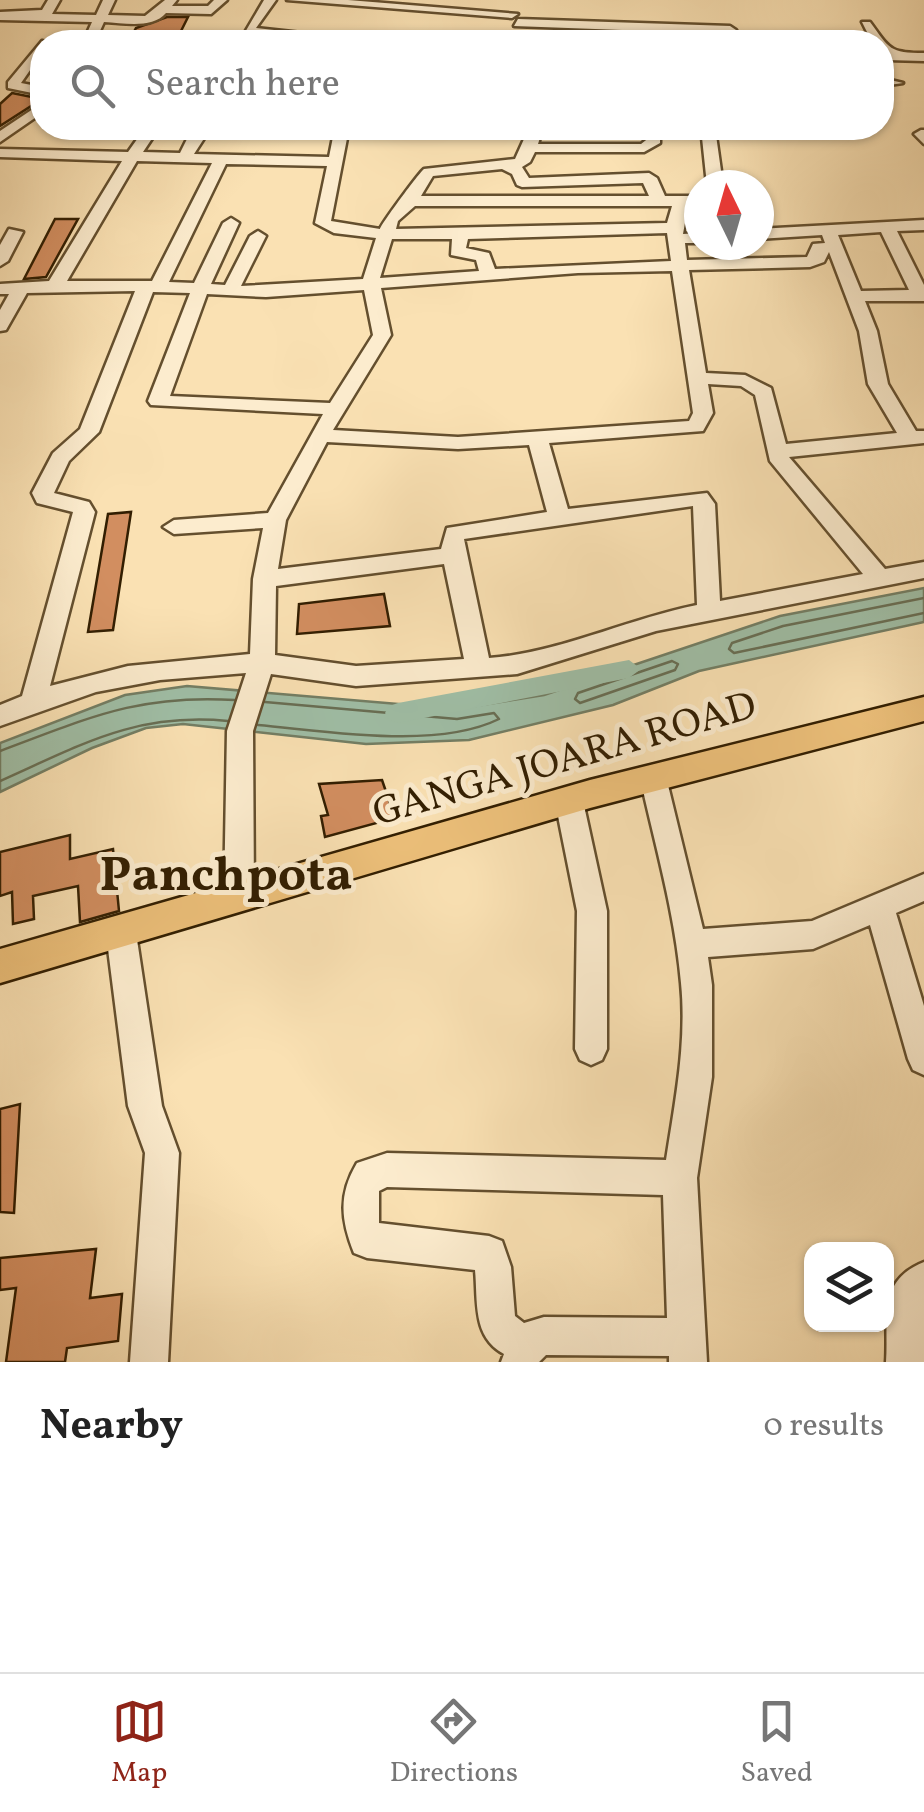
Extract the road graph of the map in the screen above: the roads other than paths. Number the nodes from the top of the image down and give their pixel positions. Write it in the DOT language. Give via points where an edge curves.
graph roads {
  1 [pos="54,0"];
  2 [pos="109,0"];
  3 [pos="222,0"];
  4 [pos="270,0"];
  5 [pos="293,0"];
  6 [pos="519,0"];
  7 [pos="399,4"];
  8 [pos="168,5"];
  9 [pos="439,5"];
  10 [pos="43,14"];
  11 [pos="0,16"];
  12 [pos="515,18"];
  13 [pos="63,19"];
  14 [pos="100,20"];
  15 [pos="361,22"];
  16 [pos="866,26"];
  17 [pos="55,30"];
  18 [pos="95,30"];
  19 [pos="249,30"];
  20 [pos="328,30"];
  21 [pos="368,30"];
  22 [pos="525,30"];
  23 [pos="730,30"];
  24 [pos="869,30"];
  25 [pos="894,58"];
  26 [pos="924,58"];
  27 [pos="30,63"];
  28 [pos="30,89"];
  29 [pos="30,117"];
  30 [pos="0,138"];
  31 [pos="144,140"];
  32 [pos="193,140"];
  33 [pos="277,140"];
  34 [pos="339,140"];
  35 [pos="531,140"];
  36 [pos="554,140"];
  37 [pos="655,140"];
  38 [pos="709,140"];
  39 [pos="0,153"];
  40 [pos="132,159"];
  41 [pos="184,160"];
  42 [pos="220,161"];
  43 [pos="273,161"];
  44 [pos="336,162"];
  45 [pos="508,167"];
  46 [pos="713,170"];
  47 [pos="411,200"];
  48 [pos="659,201"];
  49 [pos="680,201"];
  50 [pos="684,201"];
  51 [pos="231,223"];
  52 [pos="924,225"];
  53 [pos="887,226"];
  54 [pos="15,232"];
  55 [pos="674,233"];
  56 [pos="462,234"];
  57 [pos="684,235"];
  58 [pos="774,235"];
  59 [pos="258,236"];
  60 [pos="385,237"];
  61 [pos="831,239"];
  62 [pos="0,260"];
  63 [pos="682,265"];
  64 [pos="488,274"];
  65 [pos="371,281"];
  66 [pos="55,286"];
  67 [pos="152,287"];
  68 [pos="21,288"];
  69 [pos="0,289"];
  70 [pos="200,289"];
  71 [pos="230,291"];
  72 [pos="854,296"];
  73 [pos="923,296"];
  74 [pos="0,326"];
  75 [pos="698,378"];
  76 [pos="335,409"];
  77 [pos="320,435"];
  78 [pos="917,437"];
  79 [pos="536,438"];
  80 [pos="776,452"];
  81 [pos="559,515"];
  82 [pos="275,520"];
  83 [pos="174,527"];
  84 [pos="454,555"];
  85 [pos="924,570"];
  86 [pos="879,578"];
  87 [pos="265,579"];
  88 [pos="709,611"];
  89 [pos="260,669"];
  90 [pos="478,670"];
  91 [pos="33,702"];
  92 [pos="924,708"];
  93 [pos="0,716"];
  94 [pos="652,777"];
  95 [pos="569,800"];
  96 [pos="924,887"];
  97 [pos="239,896"];
  98 [pos="879,906"];
  99 [pos="121,933"];
  100 [pos="690,944"];
  101 [pos="0,966"];
  102 [pos="590,1050"];
  103 [pos="924,1059"];
  104 [pos="680,1178"];
  105 [pos="924,1280"];
  106 [pos="688,1349"];
  107 [pos="524,1353"];
  108 [pos="149,1362"];
  109 [pos="905,1362"];
  1 -- 10 [label="street"];
  2 -- 14 [label="street"];
  3 -- 8 [label="street" via="205,12"];
  4 -- 19 [label="street"];
  5 -- 15 [label="street"];
  6 -- 12 [label="street"];
  7 -- 9 [label="street"];
  7 -- 15 [label="street"];
  8 -- 14 [label="street" via="152,19"];
  9 -- 12 [label="street"];
  10 -- 11 [label="street"];
  10 -- 13 [label="street"];
  12 -- 22 [label="street"];
  12 -- 23 [label="street"];
  13 -- 14 [label="street"];
  13 -- 17 [label="street"];
  14 -- 18 [label="street"];
  15 -- 20 [label="street"];
  15 -- 21 [label="street"];
  16 -- 24 [label="street"];
  25 -- 26 [label="street"];
  27 -- 28 [label="street" via="13,85"];
  29 -- 30 [label="street"];
  31 -- 40 [label="street"];
  32 -- 41 [label="street"];
  33 -- 43 [label="street"];
  34 -- 44 [label="street"];
  35 -- 45 [label="street" via="525,159"];
  36 -- 37 [label="street" via="644,148"];
  38 -- 46 [label="street"];
  39 -- 40 [label="street"];
  40 -- 41 [label="street"];
  40 -- 66 [label="street"];
  41 -- 42 [label="street"];
  42 -- 43 [label="street"];
  42 -- 67 [label="street"];
  43 -- 44 [label="street"];
  44 -- 60 [label="street" via="324,227"];
  45 -- 47 [label="street" via="430,172"];
  45 -- 48 [label="street" via="529,183 649,178"];
  47 -- 48 [label="street"];
  47 -- 60 [label="street" via="391,218"];
  48 -- 49 [label="street"];
  49 -- 50 [label="street"];
  49 -- 55 [label="street"];
  51 -- 70 [label="street"];
  52 -- 53 [label="street"];
  53 -- 61 [label="street"];
  53 -- 73 [label="street"];
  54 -- 62 [label="street"];
  55 -- 56 [label="street"];
  55 -- 57 [label="street"];
  55 -- 63 [label="street"];
  56 -- 60 [label="street"];
  56 -- 64 [label="street" via="458,252 483,257"];
  58 -- 61 [label="street"];
  59 -- 71 [label="street"];
  60 -- 65 [label="street"];
  61 -- 63 [label="street" via="810,262"];
  61 -- 72 [label="street"];
  63 -- 64 [label="street"];
  63 -- 75 [label="street"];
  64 -- 65 [label="street"];
  65 -- 71 [label="street" via="288,292"];
  65 -- 76 [label="street" via="382,335"];
  66 -- 67 [label="street"];
  66 -- 68 [label="street"];
  67 -- 70 [label="street"];
  67 -- 91 [label="street" via="89,432 60,458 43,493 84,512"];
  68 -- 69 [label="street"];
  68 -- 74 [label="street"];
  70 -- 71 [label="street"];
  70 -- 76 [label="street" via="158,401"];
  72 -- 73 [label="street"];
  72 -- 78 [label="street" via="878,384"];
  75 -- 79 [label="street" via="703,413 696,426"];
  75 -- 80 [label="street" via="756,384 764,392"];
  76 -- 77 [label="street"];
  77 -- 79 [label="street" via="458,443"];
  77 -- 82 [label="street"];
  78 -- 80 [label="street"];
  79 -- 81 [label="street"];
  80 -- 86 [label="street"];
  81 -- 84 [label="street" via="455,533"];
  81 -- 88 [label="street" via="699,498"];
  82 -- 83 [label="street"];
  82 -- 87 [label="street"];
  84 -- 87 [label="street"];
  84 -- 90 [label="street"];
  85 -- 86 [label="street"];
  86 -- 88 [label="street"];
  87 -- 89 [label="street"];
  88 -- 90 [label="street" via="517,666"];
  89 -- 90 [label="street" via="356,676"];
  89 -- 91 [label="street" via="171,667 97,679"];
  89 -- 97 [label="street" via="240,731"];
  91 -- 93 [label="street"];
  92 -- 94 [label="main road, GANGA JOARA ROAD"];
  94 -- 95 [label="main road, GANGA JOARA ROAD"];
  94 -- 100 [label="street"];
  95 -- 97 [label="main road, GANGA JOARA ROAD"];
  95 -- 102 [label="street" via="592,911"];
  96 -- 98 [label="street"];
  97 -- 99 [label="main road, GANGA JOARA ROAD"];
  98 -- 100 [label="street" via="795,938"];
  98 -- 103 [label="street"];
  99 -- 101 [label="main road, GANGA JOARA ROAD"];
  99 -- 108 [label="street" via="144,1106 162,1153"];
  100 -- 104 [label="street" via="697,985 696,1078"];
  104 -- 106 [label="street"];
  104 -- 107 [label="street" via="388,1170 370,1175 360,1199 367,1240 489,1254 498,1325"];
  105 -- 109 [label="street" via="911,1287 905,1304"];
  106 -- 107 [label="street" via="544,1336"];
}
